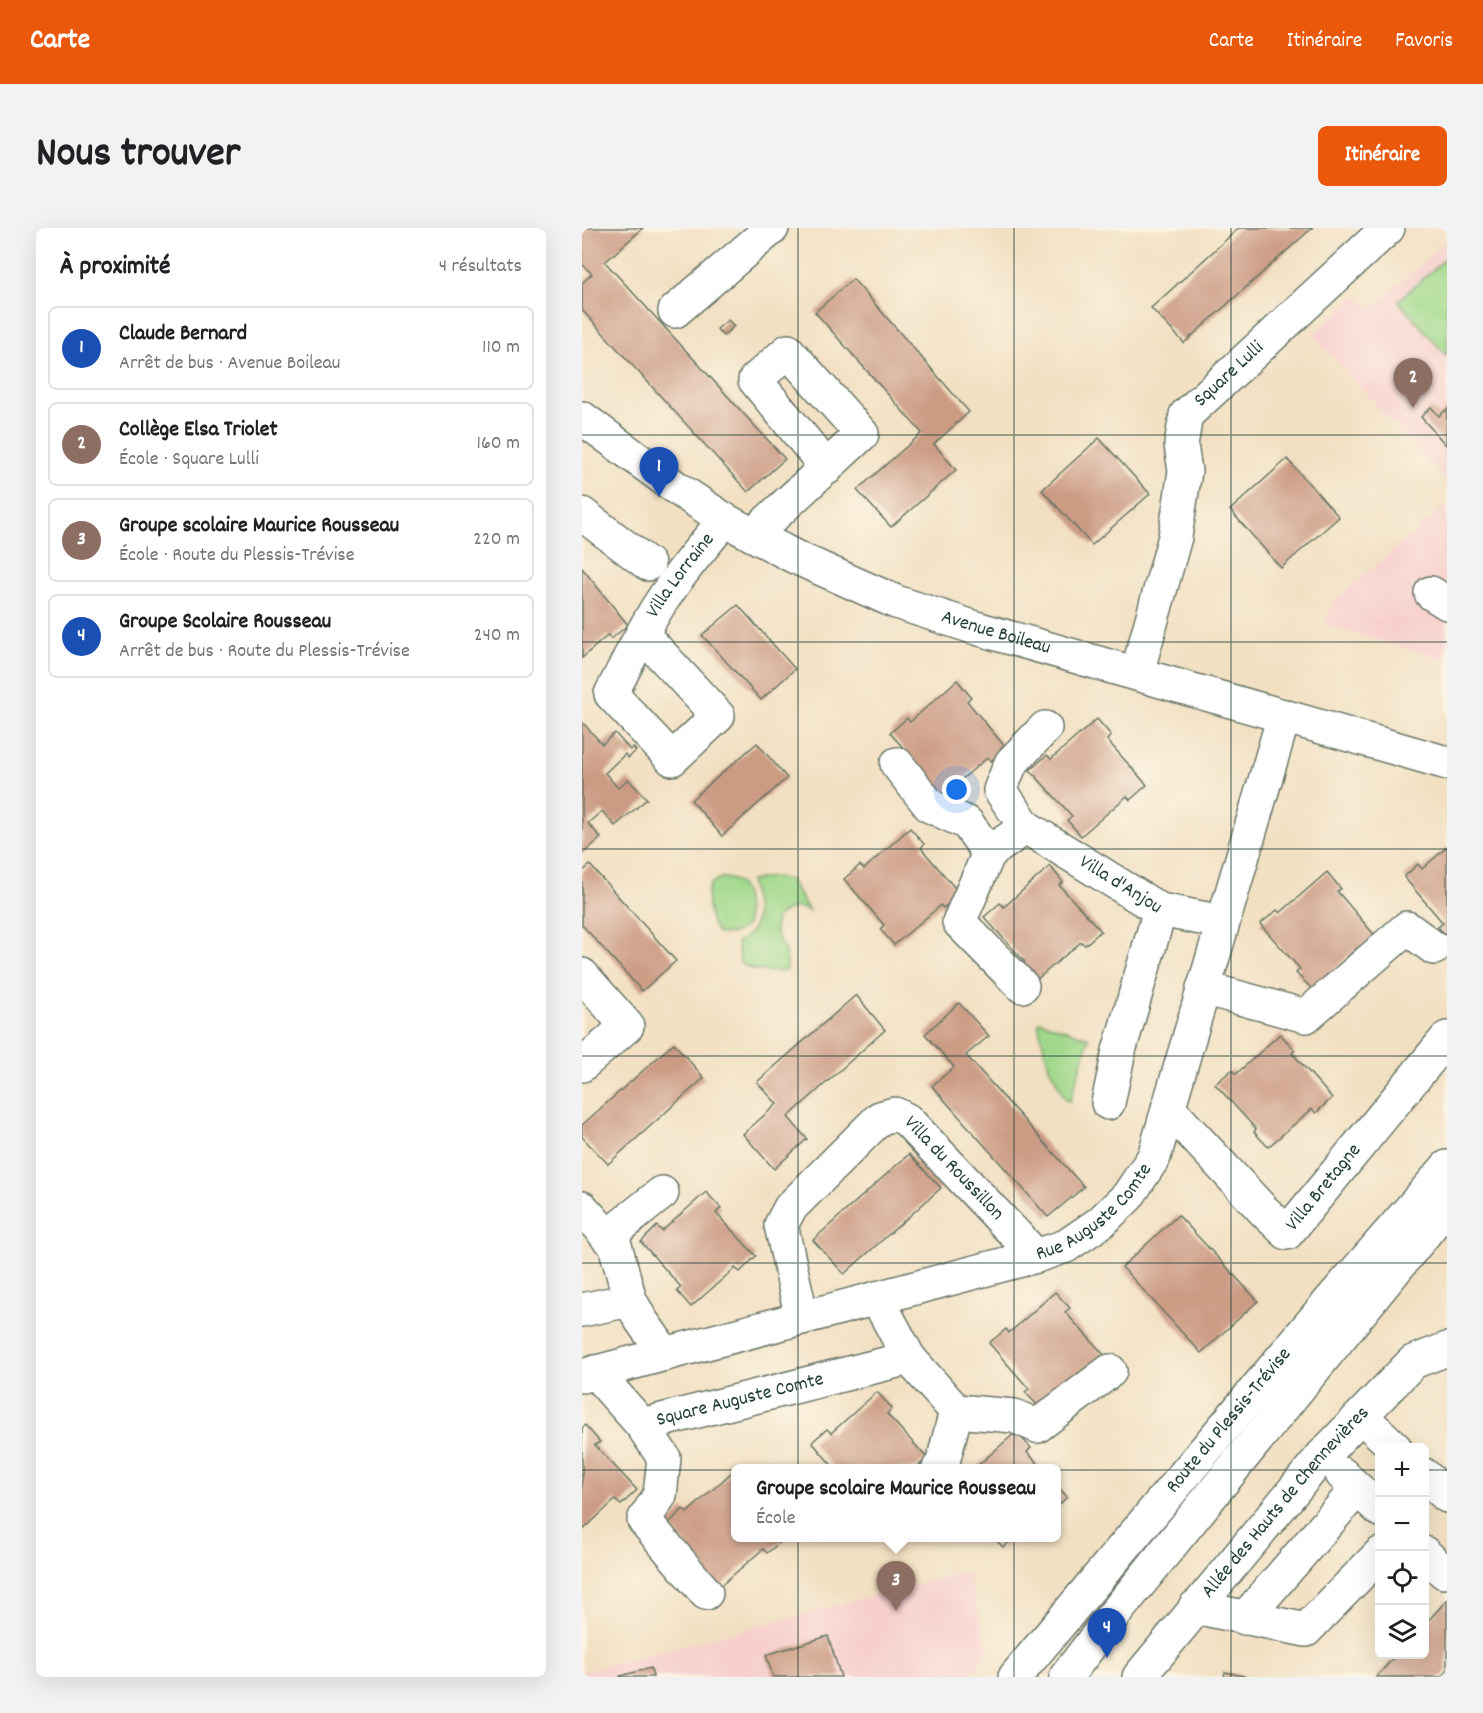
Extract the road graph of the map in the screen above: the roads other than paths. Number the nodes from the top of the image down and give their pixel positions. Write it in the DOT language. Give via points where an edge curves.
graph roads {
  1 [pos="772,228"];
  2 [pos="1389,228"];
  3 [pos="675,311"];
  4 [pos="582,418"];
  5 [pos="827,468"];
  6 [pos="582,514"];
  7 [pos="739,528"];
  8 [pos="648,564"];
  9 [pos="643,635"];
  10 [pos="1137,673"];
  11 [pos="1284,716"];
  12 [pos="1045,728"];
  13 [pos="1447,763"];
  14 [pos="897,764"];
  15 [pos="1000,790"];
  16 [pos="967,823"];
  17 [pos="1026,827"];
  18 [pos="989,853"];
  19 [pos="1160,910"];
  20 [pos="1222,922"];
  21 [pos="1434,948"];
  22 [pos="582,975"];
  23 [pos="1022,986"];
  24 [pos="1203,988"];
  25 [pos="1447,1038"];
  26 [pos="582,1065"];
  27 [pos="1108,1103"];
  28 [pos="1168,1108"];
  29 [pos="1447,1167"];
  30 [pos="662,1193"];
  31 [pos="1447,1206"];
  32 [pos="582,1208"];
  33 [pos="607,1237"];
  34 [pos="1036,1256"];
  35 [pos="877,1298"];
  36 [pos="630,1300"];
  37 [pos="582,1310"];
  38 [pos="802,1318"];
  39 [pos="1447,1349"];
  40 [pos="665,1354"];
  41 [pos="909,1358"];
  42 [pos="1110,1371"];
  43 [pos="588,1374"];
  44 [pos="956,1411"];
  45 [pos="1362,1417"];
  46 [pos="642,1425"];
  47 [pos="1390,1443"];
  48 [pos="1323,1455"];
  49 [pos="943,1464"];
  50 [pos="1429,1479"];
  51 [pos="1447,1496"];
  52 [pos="1368,1500"];
  53 [pos="1375,1559"];
  54 [pos="706,1593"];
  55 [pos="1195,1607"];
  56 [pos="1245,1618"];
  57 [pos="1015,1677"];
  58 [pos="1066,1677"];
  59 [pos="1139,1677"];
  1 -- 3 [label="street"];
  2 -- 10 [label="street, Square Lulli" via="1186,415 1180,445 1185,471 1175,537"];
  4 -- 7 [label="street, Avenue Boileau" via="668,482"];
  5 -- 7 [label="street, Villa Lorraine"];
  6 -- 8 [label="street"];
  7 -- 9 [label="street, Villa Lorraine" via="707,540 663,598"];
  7 -- 10 [label="street, Avenue Boileau" via="896,602"];
  10 -- 11 [label="street, Avenue Boileau"];
  11 -- 13 [label="street, Avenue Boileau"];
  11 -- 20 [label="street, Rue Auguste Comte"];
  12 -- 15 [label="street" via="1011,763"];
  14 -- 16 [label="street" via="930,806"];
  15 -- 16 [label="street"];
  15 -- 17 [label="street, Villa d'Anjou"];
  16 -- 18 [label="street"];
  17 -- 18 [label="street"];
  17 -- 19 [label="street, Villa d'Anjou"];
  18 -- 23 [label="street" via="959,922"];
  19 -- 20 [label="street, Villa d'Anjou"];
  19 -- 27 [label="street"];
  20 -- 24 [label="street, Rue Auguste Comte"];
  21 -- 24 [label="street" via="1407,928 1306,1016"];
  22 -- 26 [label="street" via="627,1026"];
  24 -- 28 [label="street, Rue Auguste Comte"];
  25 -- 28 [label="street, Villa Bretagne" via="1287,1233"];
  28 -- 34 [label="street, Rue Auguste Comte" via="1154,1157 1128,1196 1101,1222 1066,1246"];
  29 -- 57 [label="street, Route du Plessis-Trévise"];
  30 -- 33 [label="street"];
  31 -- 58 [label="street, Route du Plessis-Trévise"];
  32 -- 33 [label="street"];
  33 -- 36 [label="street" via="615,1245"];
  34 -- 35 [label="street, Rue Auguste Comte"];
  34 -- 38 [label="street, Villa du Roussillon" via="907,1120 895,1114 880,1118 790,1208 781,1225"];
  35 -- 38 [label="street, Rue Auguste Comte"];
  35 -- 41 [label="street"];
  36 -- 37 [label="street"];
  36 -- 40 [label="street"];
  38 -- 40 [label="street, Rue Auguste Comte"];
  39 -- 45 [label="street, Allée des Hauts de Chennevières" via="1413,1362"];
  40 -- 43 [label="street, Rue Auguste Comte"];
  41 -- 44 [label="street"];
  41 -- 46 [label="street, Square Auguste Comte"];
  42 -- 44 [label="street" via="1036,1426 1014,1416"];
  43 -- 46 [label="street, Square Auguste Comte"];
  44 -- 49 [label="street"];
  45 -- 47 [label="street"];
  45 -- 48 [label="street, Allée des Hauts de Chennevières"];
  46 -- 54 [label="street" via="664,1458 660,1495 644,1520"];
  48 -- 52 [label="street"];
  48 -- 55 [label="street, Allée des Hauts de Chennevières"];
  50 -- 51 [label="street"];
  52 -- 56 [label="street"];
  53 -- 56 [label="street" via="1306,1630"];
  55 -- 56 [label="street"];
  55 -- 59 [label="street, Allée des Hauts de Chennevières"];
}
